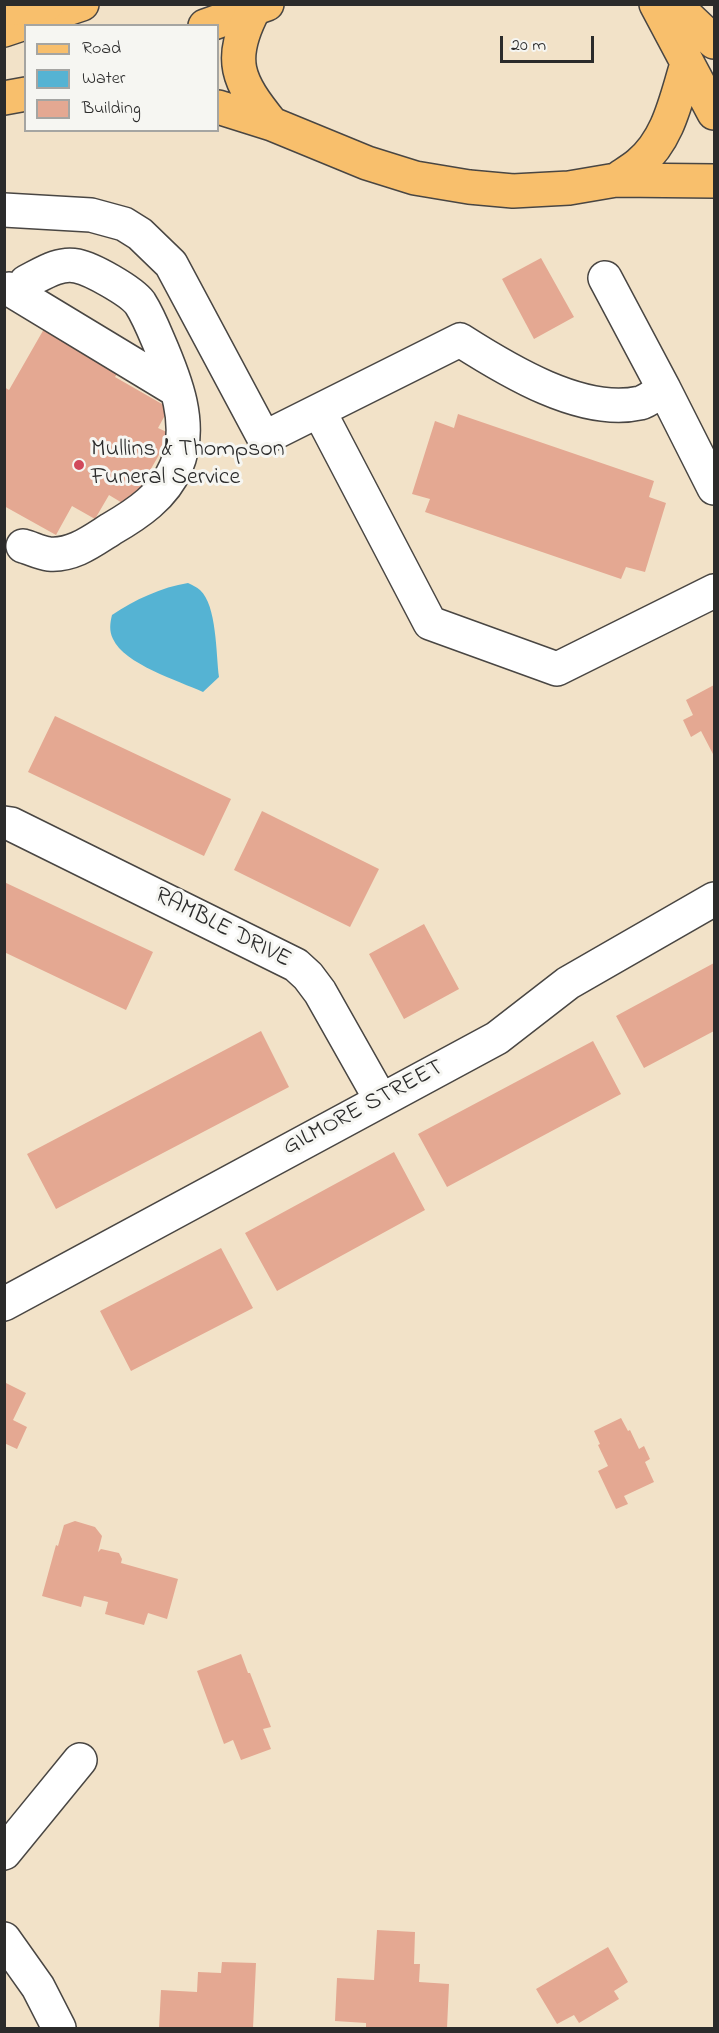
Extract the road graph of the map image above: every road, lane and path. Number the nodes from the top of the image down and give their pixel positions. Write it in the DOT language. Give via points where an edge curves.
graph roads {
  1 [pos="48,4"];
  2 [pos="82,4"];
  3 [pos="656,4"];
  4 [pos="674,4"];
  5 [pos="260,7"];
  6 [pos="4,9"];
  7 [pos="211,24"];
  8 [pos="4,30"];
  9 [pos="714,42"];
  10 [pos="687,64"];
  11 [pos="24,87"];
  12 [pos="4,93"];
  13 [pos="24,94"];
  14 [pos="4,98"];
  15 [pos="219,106"];
  16 [pos="714,113"];
  17 [pos="272,124"];
  18 [pos="616,180"];
  19 [pos="714,181"];
  20 [pos="4,210"];
  21 [pos="605,278"];
  22 [pos="664,389"];
  23 [pos="176,390"];
  24 [pos="318,411"];
  25 [pos="714,488"];
  26 [pos="23,546"];
  27 [pos="714,591"];
  28 [pos="4,823"];
  29 [pos="714,899"];
  30 [pos="381,1100"];
  31 [pos="4,1304"];
  32 [pos="80,1760"];
  33 [pos="4,1853"];
  34 [pos="4,1939"];
  35 [pos="59,2028"];
  1 -- 6 [label="main road"];
  2 -- 8 [label="main road"];
  3 -- 10 [label="main road"];
  4 -- 9 [label="main road"];
  5 -- 7 [label="main road"];
  5 -- 17 [label="main road" via="243,30 237,52 249,93"];
  10 -- 16 [label="main road"];
  10 -- 18 [label="main road" via="668,125 657,145"];
  11 -- 12 [label="main road"];
  13 -- 14 [label="main road"];
  15 -- 17 [label="main road"];
  17 -- 18 [label="main road" via="367,163 415,178 469,187 513,191"];
  18 -- 19 [label="main road"];
  20 -- 24 [label="street" via="91,215 124,224 140,234 171,264 264,438"];
  21 -- 22 [label="street"];
  22 -- 24 [label="street" via="641,402 606,406 559,393 509,371 460,340"];
  22 -- 25 [label="street"];
  23 -- 23 [label="street" via="151,323 131,294 78,266 49,270 18,286"];
  23 -- 26 [label="street" via="184,428 181,447 168,482 156,497 135,515 77,549 48,554"];
  24 -- 27 [label="street" via="430,623 557,669"];
  28 -- 30 [label="street, RAMBLE DRIVE" via="296,965 320,992"];
  29 -- 30 [label="street, GILMORE STREET" via="568,983 497,1038"];
  30 -- 31 [label="street, GILMORE STREET"];
  32 -- 33 [label="street"];
  34 -- 35 [label="street" via="38,1987"];
}
